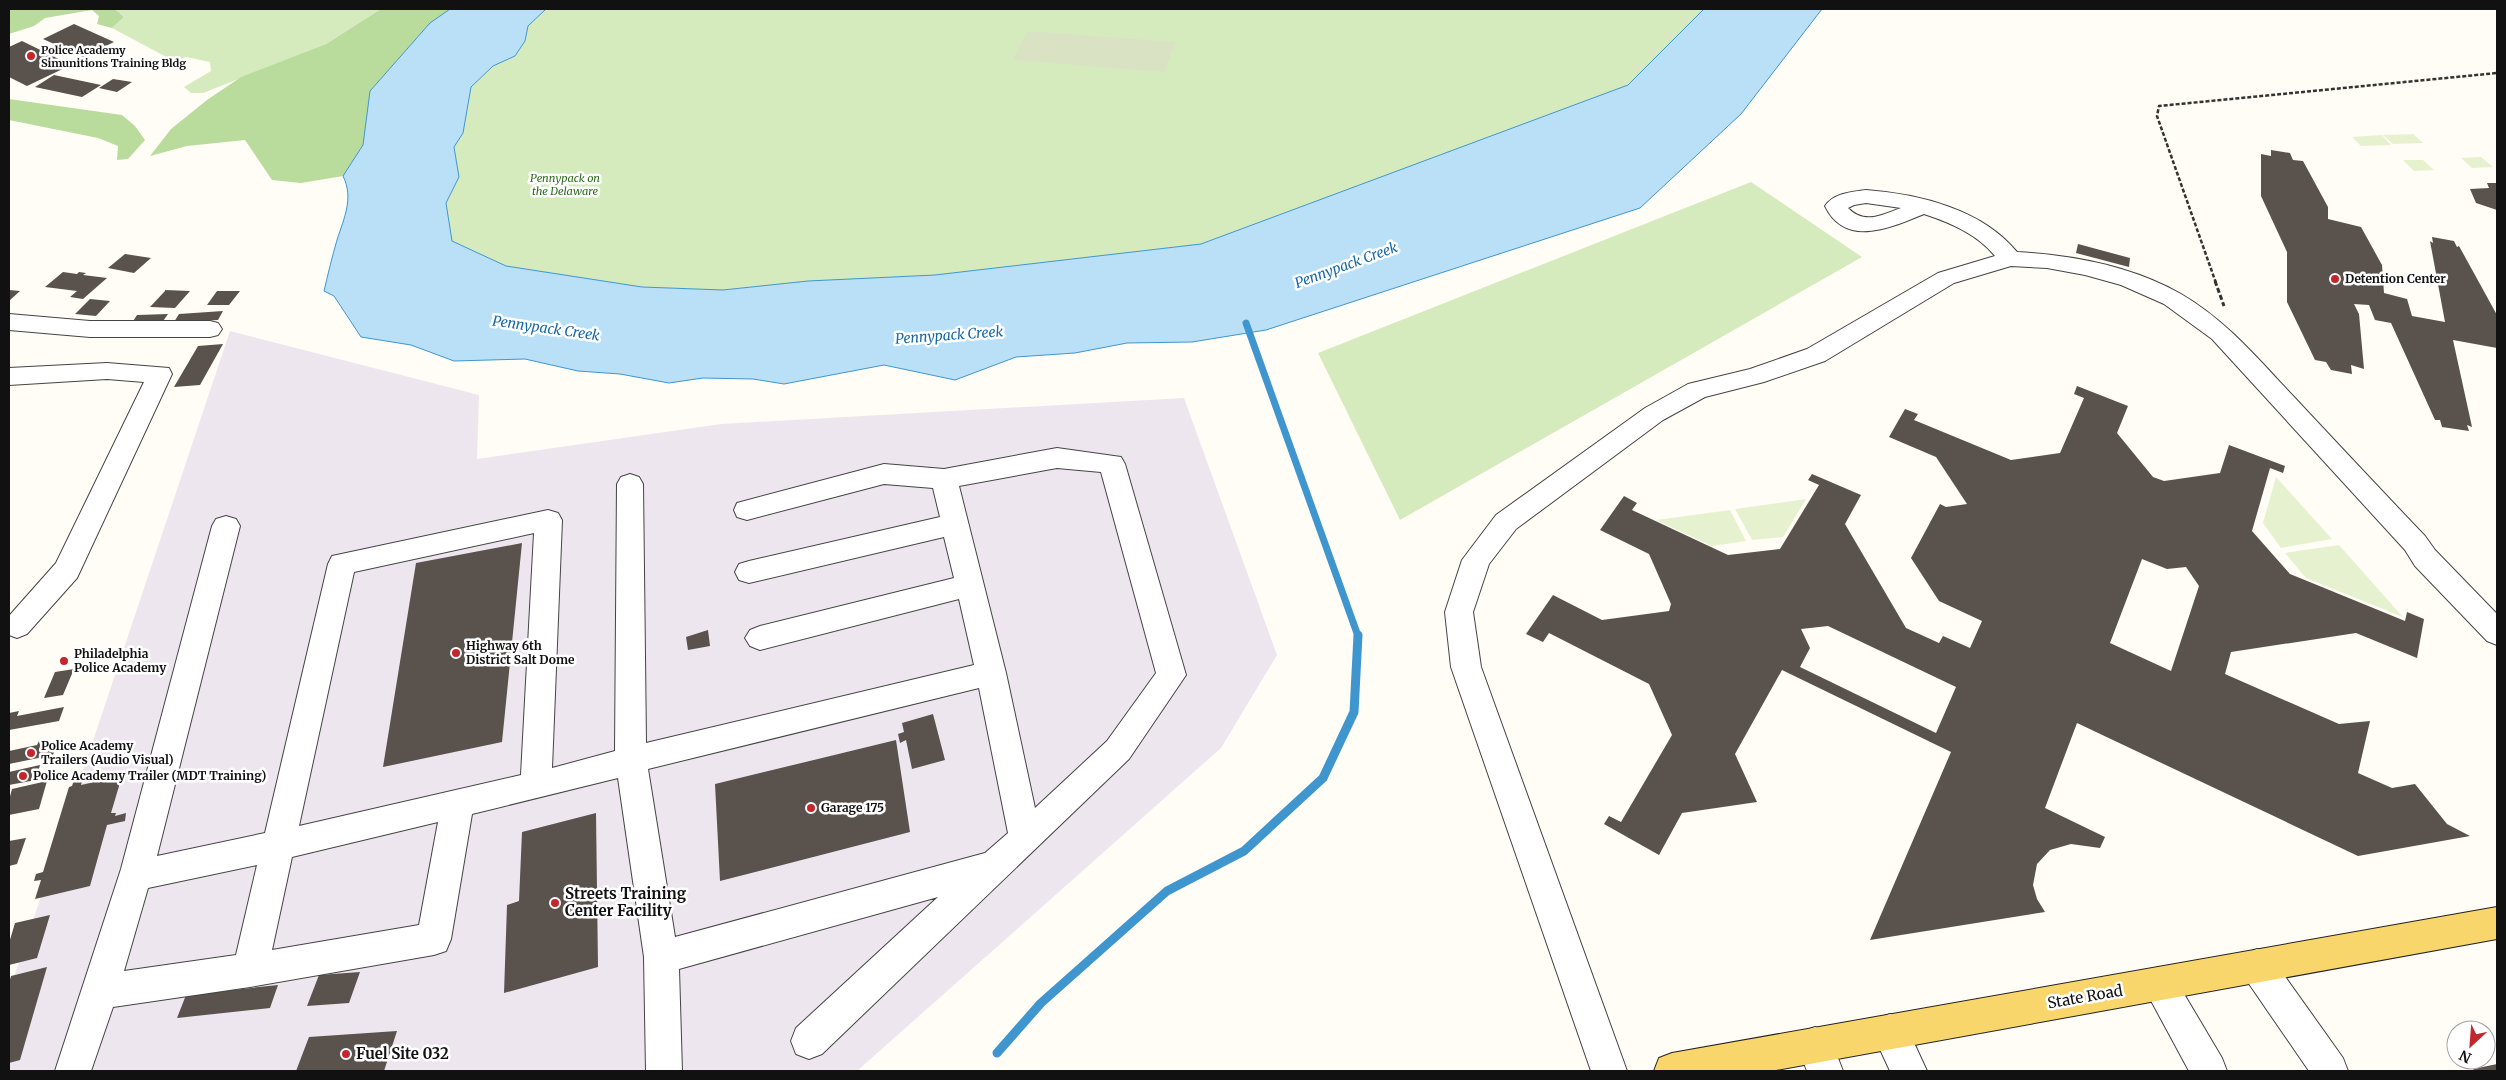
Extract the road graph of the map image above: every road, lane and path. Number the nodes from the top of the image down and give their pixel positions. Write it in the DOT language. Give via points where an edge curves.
graph roads {
  1 [pos="2497,73"];
  2 [pos="1923,207"];
  3 [pos="2010,259"];
  4 [pos="9,322"];
  5 [pos="210,329"];
  6 [pos="2220,333"];
  7 [pos="9,376"];
  8 [pos="944,479"];
  9 [pos="630,484"];
  10 [pos="747,510"];
  11 [pos="955,524"];
  12 [pos="226,526"];
  13 [pos="749,572"];
  14 [pos="969,585"];
  15 [pos="12,632"];
  16 [pos="2497,633"];
  17 [pos="760,638"];
  18 [pos="990,673"];
  19 [pos="631,760"];
  20 [pos="536,785"];
  21 [pos="458,803"];
  22 [pos="1025,838"];
  23 [pos="280,845"];
  24 [pos="995,866"];
  25 [pos="137,875"];
  26 [pos="2497,923"];
  27 [pos="661,957"];
  28 [pos="2258,966"];
  29 [pos="250,970"];
  30 [pos="2159,984"];
  31 [pos="102,991"];
  32 [pos="1890,1032"];
  33 [pos="809,1041"];
  34 [pos="1820,1058"];
  35 [pos="73,1071"];
  36 [pos="664,1071"];
  37 [pos="1609,1071"];
  38 [pos="1672,1071"];
  39 [pos="1909,1071"];
  40 [pos="2209,1071"];
  41 [pos="2330,1071"];
  1 -- 6 [label="path" via="2159,106 2157,116 2228,319"];
  2 -- 3 [label="lane" via="1966,222 1986,233"];
  3 -- 6 [label="lane" via="2087,268 2129,280 2172,299"];
  3 -- 37 [label="lane" via="1946,278 1816,355 1755,376 1697,390 1654,414 1506,522 1476,560 1459,612 1466,667"];
  4 -- 5 [label="lane" via="90,328"];
  6 -- 16 [label="lane"];
  7 -- 15 [label="lane" via="107,371 160,374 67,570"];
  8 -- 10 [label="lane" via="884,474"];
  8 -- 11 [label="lane"];
  8 -- 22 [label="lane" via="1057,458 1112,464 1171,675 1118,750"];
  9 -- 19 [label="lane"];
  11 -- 13 [label="lane"];
  11 -- 14 [label="lane"];
  12 -- 25 [label="lane"];
  14 -- 17 [label="lane"];
  14 -- 18 [label="lane"];
  18 -- 19 [label="lane"];
  18 -- 22 [label="lane"];
  19 -- 20 [label="lane"];
  19 -- 27 [label="lane"];
  20 -- 21 [label="lane"];
  20 -- 23 [label="lane" via="548,520 342,564"];
  21 -- 23 [label="lane"];
  21 -- 29 [label="lane" via="434,939"];
  22 -- 24 [label="lane"];
  23 -- 25 [label="lane"];
  23 -- 29 [label="lane"];
  24 -- 27 [label="lane"];
  24 -- 33 [label="lane"];
  25 -- 31 [label="lane"];
  26 -- 28 [label="main road, State Road"];
  27 -- 36 [label="lane"];
  28 -- 30 [label="main road, State Road"];
  28 -- 41 [label="lane"];
  29 -- 31 [label="lane"];
  30 -- 32 [label="main road, State Road"];
  30 -- 40 [label="lane"];
  31 -- 35 [label="lane"];
  32 -- 34 [label="main road, State Road"];
  32 -- 39 [label="lane"];
  34 -- 38 [label="main road, State Road"];
}
